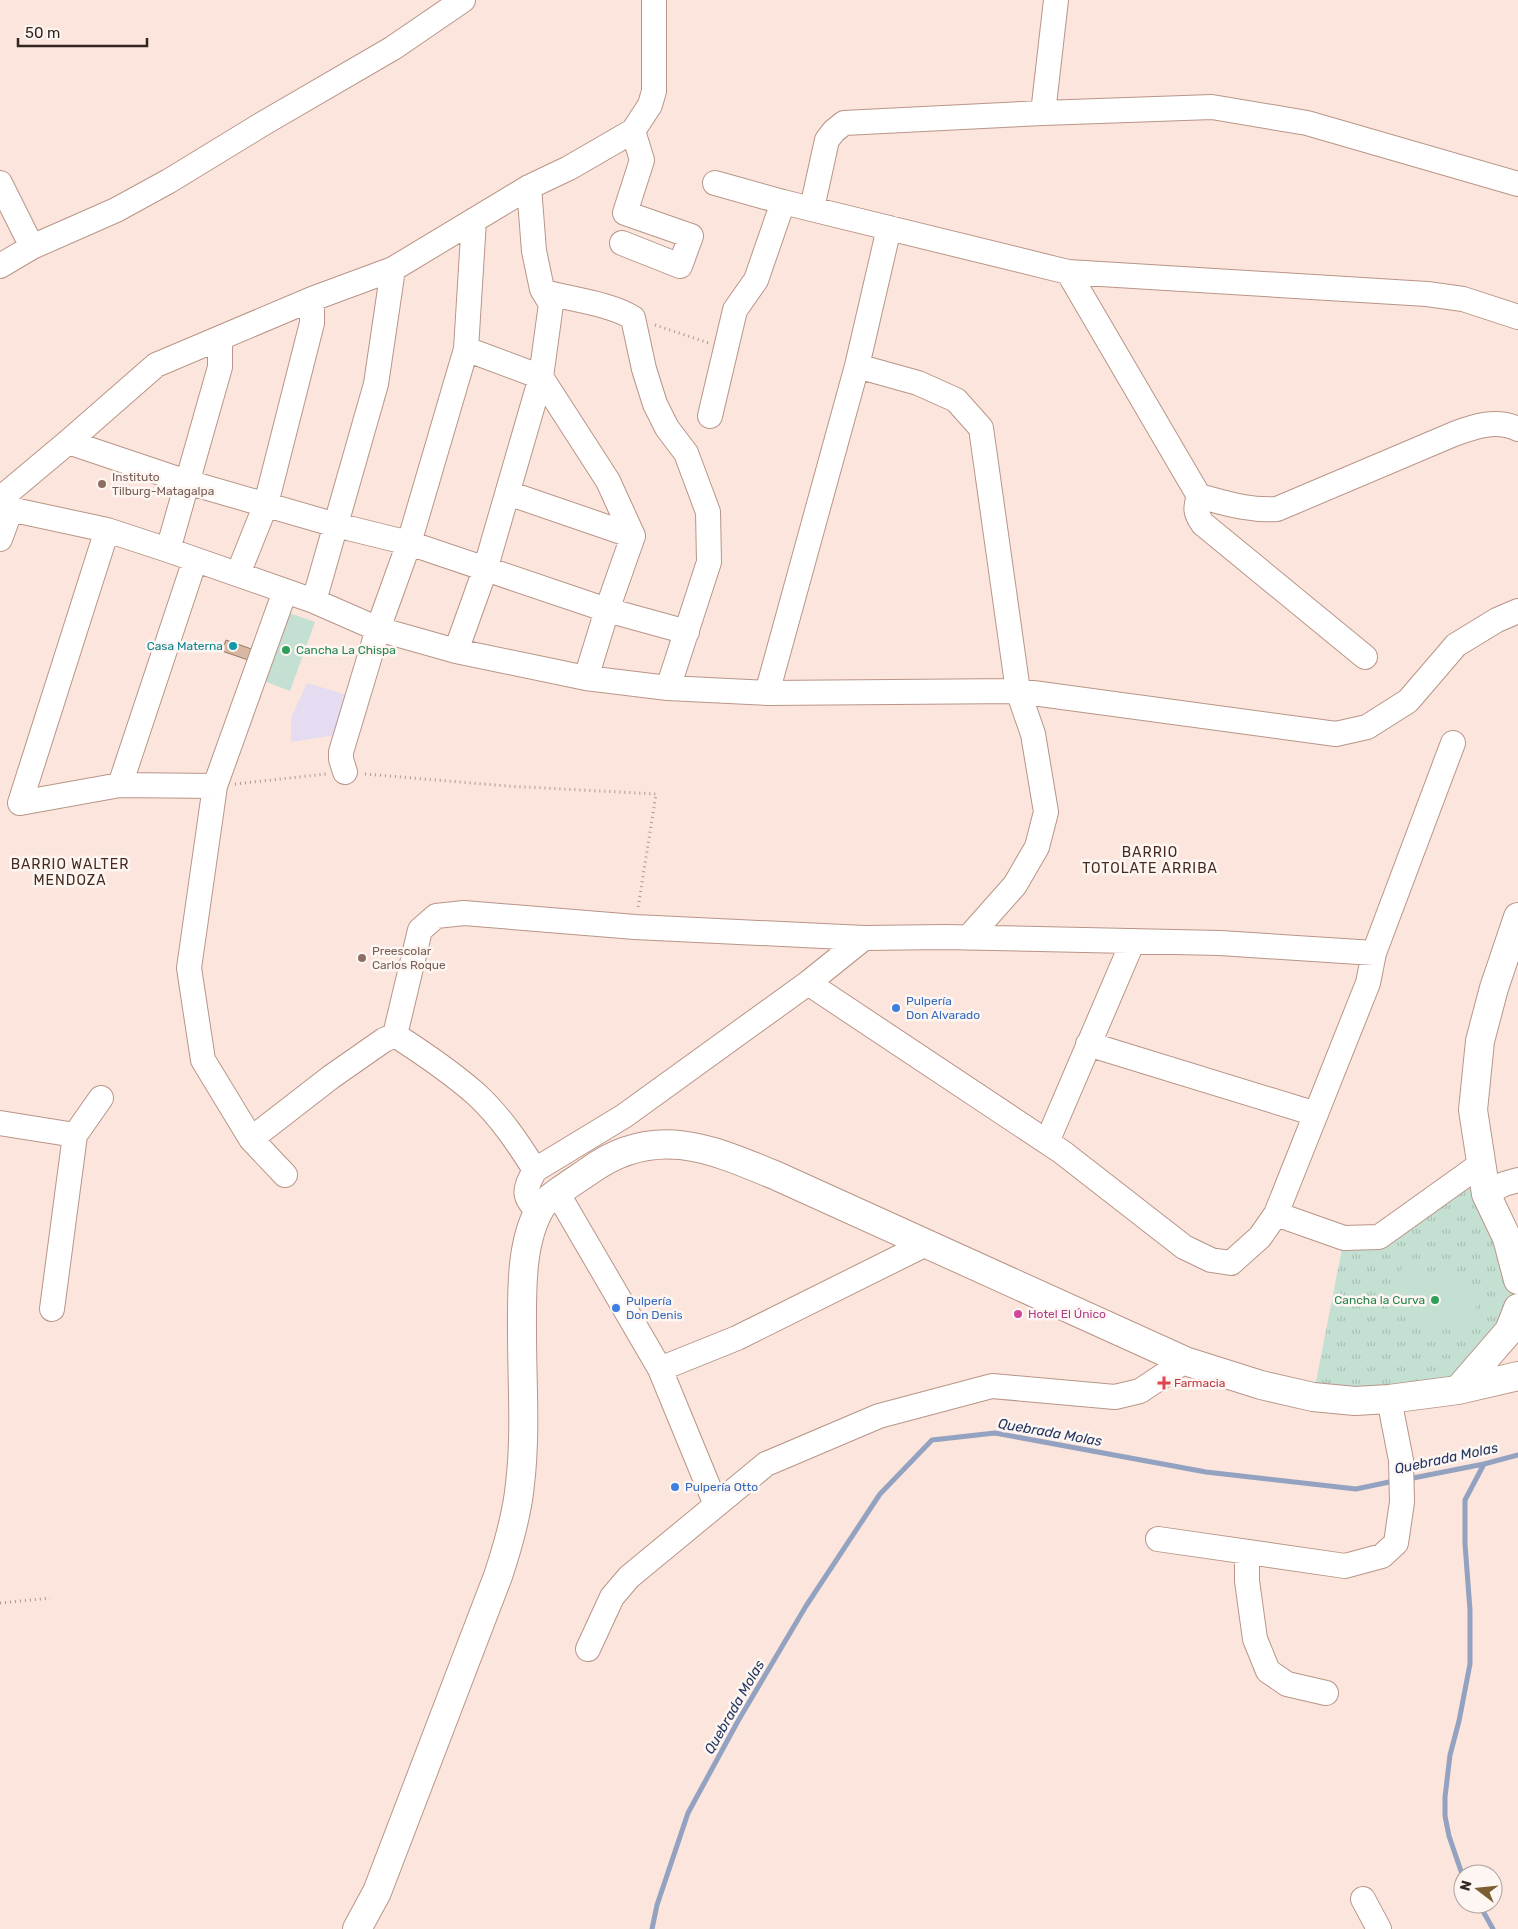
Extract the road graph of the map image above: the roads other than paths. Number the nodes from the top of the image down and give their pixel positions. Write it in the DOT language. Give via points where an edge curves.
graph roads {
  1 [pos="463,0"];
  2 [pos="654,0"];
  3 [pos="1056,0"];
  4 [pos="1043,113"];
  5 [pos="633,131"];
  6 [pos="0,183"];
  7 [pos="715,183"];
  8 [pos="1518,184"];
  9 [pos="530,187"];
  10 [pos="784,202"];
  11 [pos="812,208"];
  12 [pos="474,220"];
  13 [pos="889,228"];
  14 [pos="622,244"];
  15 [pos="32,246"];
  16 [pos="0,266"];
  17 [pos="393,269"];
  18 [pos="1068,272"];
  19 [pos="544,292"];
  20 [pos="312,299"];
  21 [pos="1518,318"];
  22 [pos="220,340"];
  23 [pos="466,349"];
  24 [pos="857,366"];
  25 [pos="540,377"];
  26 [pos="710,416"];
  27 [pos="1518,429"];
  28 [pos="68,442"];
  29 [pos="187,482"];
  30 [pos="508,493"];
  31 [pos="1199,496"];
  32 [pos="266,504"];
  33 [pos="4,505"];
  34 [pos="336,525"];
  35 [pos="107,530"];
  36 [pos="633,536"];
  37 [pos="0,539"];
  38 [pos="409,543"];
  39 [pos="168,550"];
  40 [pos="195,560"];
  41 [pos="485,570"];
  42 [pos="238,574"];
  43 [pos="285,591"];
  44 [pos="314,602"];
  45 [pos="607,610"];
  46 [pos="1518,612"];
  47 [pos="378,629"];
  48 [pos="687,632"];
  49 [pos="456,651"];
  50 [pos="1365,657"];
  51 [pos="586,678"];
  52 [pos="668,688"];
  53 [pos="1018,691"];
  54 [pos="767,693"];
  55 [pos="1453,743"];
  56 [pos="344,772"];
  57 [pos="120,785"];
  58 [pos="215,786"];
  59 [pos="1518,917"];
  60 [pos="864,938"];
  61 [pos="968,938"];
  62 [pos="1132,941"];
  63 [pos="1374,953"];
  64 [pos="808,983"];
  65 [pos="396,1035"];
  66 [pos="1088,1044"];
  67 [pos="101,1098"];
  68 [pos="1316,1114"];
  69 [pos="0,1123"];
  70 [pos="75,1135"];
  71 [pos="251,1139"];
  72 [pos="1047,1142"];
  73 [pos="1481,1164"];
  74 [pos="535,1170"];
  75 [pos="285,1174"];
  76 [pos="1518,1180"];
  77 [pos="558,1194"];
  78 [pos="1486,1194"];
  79 [pos="539,1213"];
  80 [pos="1276,1214"];
  81 [pos="926,1244"];
  82 [pos="1512,1244"];
  83 [pos="1518,1280"];
  84 [pos="1518,1308"];
  85 [pos="52,1309"];
  86 [pos="1185,1361"];
  87 [pos="660,1368"];
  88 [pos="1518,1376"];
  89 [pos="1458,1390"];
  90 [pos="1389,1399"];
  91 [pos="716,1505"];
  92 [pos="1158,1539"];
  93 [pos="1247,1553"];
  94 [pos="588,1649"];
  95 [pos="1326,1694"];
  96 [pos="1362,1899"];
  97 [pos="357,1929"];
  98 [pos="1379,1929"];
  1 -- 15 [label="street" via="393,48 169,181 116,210"];
  2 -- 5 [label="street" via="654,92 650,105"];
  3 -- 4 [label="street"];
  4 -- 8 [label="street" via="1212,107 1307,123"];
  4 -- 11 [label="street" via="844,123 827,140"];
  5 -- 9 [label="street"];
  5 -- 14 [label="street" via="642,160 625,213 691,236 680,266"];
  6 -- 15 [label="street"];
  7 -- 10 [label="street"];
  9 -- 12 [label="street"];
  9 -- 19 [label="street" via="534,251"];
  10 -- 11 [label="street"];
  10 -- 26 [label="street" via="756,280 735,310"];
  11 -- 13 [label="street"];
  12 -- 17 [label="street"];
  12 -- 23 [label="street"];
  13 -- 18 [label="street"];
  13 -- 24 [label="street"];
  15 -- 16 [label="street"];
  17 -- 20 [label="street"];
  17 -- 34 [label="street" via="376,384"];
  18 -- 21 [label="street" via="1428,294 1462,298"];
  18 -- 31 [label="street"];
  19 -- 25 [label="street" via="551,304"];
  19 -- 48 [label="street" via="619,310 633,318 655,404 667,428 686,453 708,512 709,562"];
  20 -- 22 [label="street"];
  20 -- 32 [label="street" via="312,323"];
  22 -- 28 [label="street" via="200,345 156,365"];
  22 -- 29 [label="street" via="220,366"];
  23 -- 25 [label="street"];
  23 -- 38 [label="street"];
  24 -- 53 [label="street" via="918,383 956,400 981,428"];
  24 -- 54 [label="street"];
  25 -- 30 [label="street"];
  25 -- 36 [label="street" via="608,481"];
  27 -- 31 [label="street" via="1508,424 1479,425 1277,508 1239,507"];
  28 -- 29 [label="street"];
  28 -- 33 [label="street"];
  29 -- 32 [label="street"];
  29 -- 39 [label="street"];
  30 -- 36 [label="street"];
  30 -- 41 [label="street"];
  31 -- 50 [label="street" via="1195,508 1203,524"];
  32 -- 34 [label="street"];
  32 -- 42 [label="street"];
  33 -- 35 [label="street"];
  33 -- 37 [label="street"];
  34 -- 38 [label="street"];
  34 -- 44 [label="street"];
  35 -- 39 [label="street"];
  35 -- 57 [label="street" via="20,803"];
  36 -- 45 [label="street"];
  38 -- 41 [label="street"];
  38 -- 47 [label="street"];
  39 -- 40 [label="street"];
  40 -- 42 [label="street"];
  40 -- 57 [label="street"];
  41 -- 45 [label="street"];
  41 -- 49 [label="street"];
  42 -- 43 [label="street"];
  43 -- 44 [label="street"];
  43 -- 58 [label="street"];
  44 -- 47 [label="street"];
  45 -- 48 [label="street"];
  45 -- 51 [label="street"];
  46 -- 53 [label="street" via="1456,645 1408,701 1367,727 1336,734"];
  47 -- 49 [label="street"];
  47 -- 56 [label="street" via="341,752"];
  48 -- 52 [label="street"];
  49 -- 51 [label="street"];
  51 -- 52 [label="street"];
  52 -- 54 [label="street"];
  53 -- 54 [label="street"];
  53 -- 61 [label="street" via="1033,734 1046,812 1037,846 1016,885"];
  55 -- 63 [label="street"];
  57 -- 58 [label="street"];
  58 -- 71 [label="street" via="189,968 203,1060"];
  59 -- 73 [label="main road" via="1480,1040 1473,1110"];
  60 -- 61 [label="street"];
  60 -- 64 [label="street"];
  60 -- 65 [label="street" via="634,927 464,914 436,916 420,930"];
  61 -- 62 [label="street"];
  62 -- 63 [label="street"];
  62 -- 66 [label="street"];
  63 -- 68 [label="street" via="1368,983"];
  64 -- 72 [label="street"];
  64 -- 74 [label="street" via="624,1116"];
  65 -- 71 [label="street" via="331,1077"];
  65 -- 74 [label="street" via="477,1095 511,1134"];
  66 -- 68 [label="street"];
  66 -- 72 [label="street"];
  67 -- 70 [label="street"];
  68 -- 80 [label="street"];
  69 -- 70 [label="street"];
  70 -- 85 [label="street"];
  71 -- 75 [label="street"];
  72 -- 80 [label="street" via="1184,1247 1211,1260 1232,1263 1260,1237"];
  73 -- 78 [label="main road"];
  73 -- 80 [label="street" via="1379,1237 1344,1238"];
  74 -- 79 [label="street" via="526,1198"];
  76 -- 78 [label="street"];
  77 -- 79 [label="main road" via="542,1205"];
  77 -- 81 [label="main road" via="597,1165 625,1151 649,1145 686,1144 724,1154"];
  77 -- 87 [label="street"];
  78 -- 82 [label="main road"];
  79 -- 97 [label="main road" via="529,1239 522,1281 522,1450 512,1532 378,1892"];
  81 -- 86 [label="main road"];
  81 -- 87 [label="street" via="737,1338"];
  82 -- 83 [label="main road"];
  84 -- 89 [label="main road" via="1509,1331"];
  86 -- 90 [label="main road" via="1261,1385 1313,1397 1355,1401"];
  86 -- 91 [label="street" via="1140,1392 1114,1397 992,1386 878,1416 766,1464"];
  87 -- 91 [label="street"];
  88 -- 89 [label="main road"];
  89 -- 90 [label="main road"];
  90 -- 93 [label="street" via="1401,1460 1402,1502 1396,1542 1382,1556 1345,1566"];
  91 -- 94 [label="street" via="629,1577 612,1597"];
  92 -- 93 [label="street"];
  93 -- 95 [label="street" via="1247,1581 1255,1639 1268,1671 1287,1684"];
  96 -- 98 [label="street"];
}
